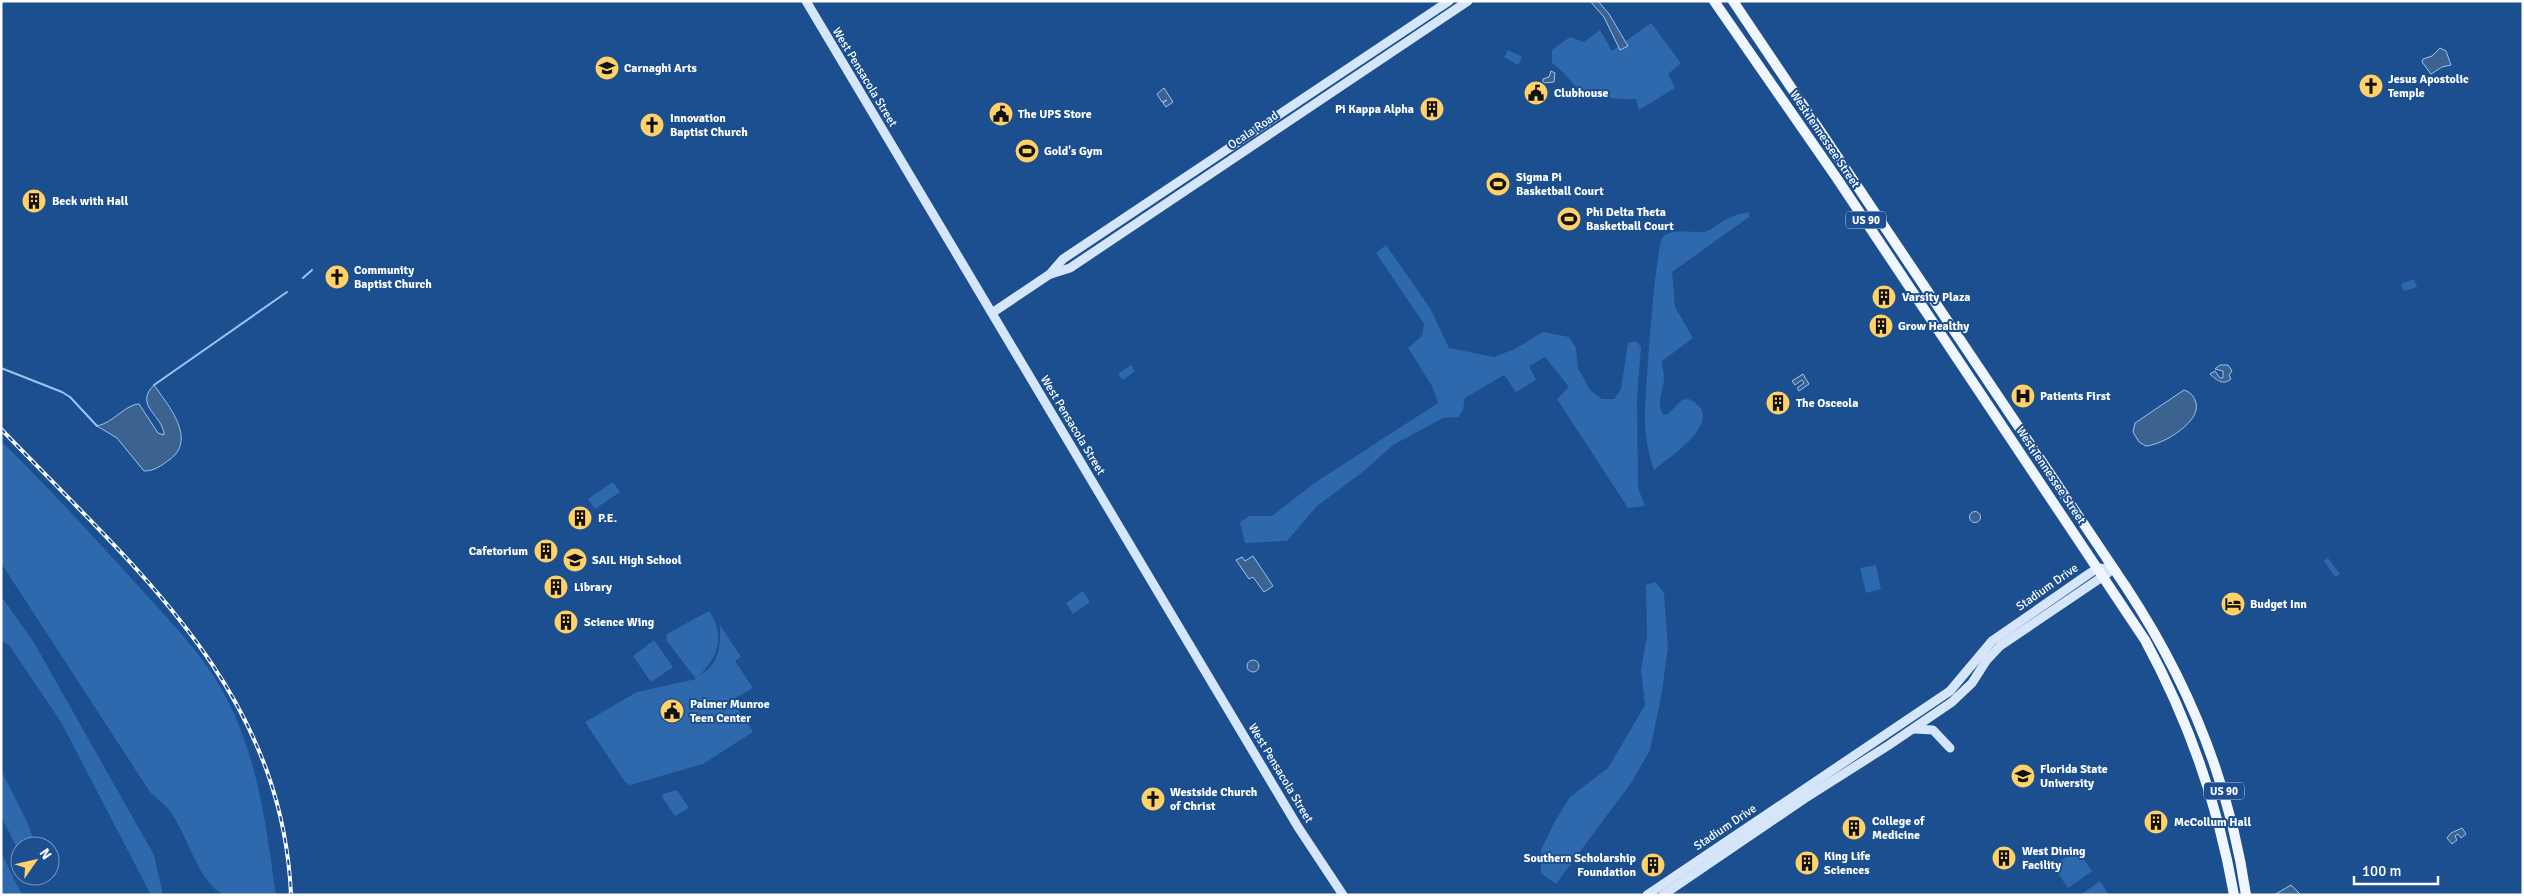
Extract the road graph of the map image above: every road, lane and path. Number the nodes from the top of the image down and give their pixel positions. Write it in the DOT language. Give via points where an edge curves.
graph roads {
  1 [pos="806,1"];
  2 [pos="1449,1"];
  3 [pos="1468,1"];
  4 [pos="1733,1"];
  5 [pos="1717,2"];
  6 [pos="1757,36"];
  7 [pos="1745,45"];
  8 [pos="1050,274"];
  9 [pos="992,313"];
  10 [pos="2114,569"];
  11 [pos="2101,572"];
  12 [pos="1912,730"];
  13 [pos="1950,748"];
  14 [pos="1320,861"];
  15 [pos="1335,895"];
  16 [pos="1343,895"];
  17 [pos="1647,895"];
  18 [pos="1663,895"];
  19 [pos="2234,895"];
  20 [pos="2246,895"];
  1 -- 9 [label="main road, West Pensacola Street"];
  2 -- 8 [label="main road, Ocala Road" via="1063,259"];
  3 -- 8 [label="main road, Ocala Road" via="1070,268"];
  4 -- 6 [label="main road, West Tennessee Street / US 90"];
  5 -- 7 [label="main road, West Tennessee Street / US 90"];
  6 -- 7 [label="main road"];
  6 -- 10 [label="main road, West Tennessee Street / US 90"];
  7 -- 11 [label="main road, West Tennessee Street / US 90"];
  8 -- 9 [label="main road, Ocala Road"];
  9 -- 14 [label="main road, West Pensacola Street"];
  10 -- 11 [label="main road, Stadium Drive"];
  10 -- 20 [label="main road, West Tennessee Street / US 90" via="2160,642 2200,723 2229,811"];
  11 -- 12 [label="main road, Stadium Drive" via="2000,646 1965,690"];
  11 -- 17 [label="main road, Stadium Drive" via="1992,641 1950,691"];
  11 -- 19 [label="main road, West Tennessee Street / US 90" via="2152,654 2193,740 2220,828"];
  12 -- 13 [label="main road" via="1933,730"];
  12 -- 18 [label="main road, Stadium Drive" via="1804,798"];
  14 -- 15 [label="main road, West Pensacola Street"];
  14 -- 16 [label="main road, West Pensacola Street"];
}
